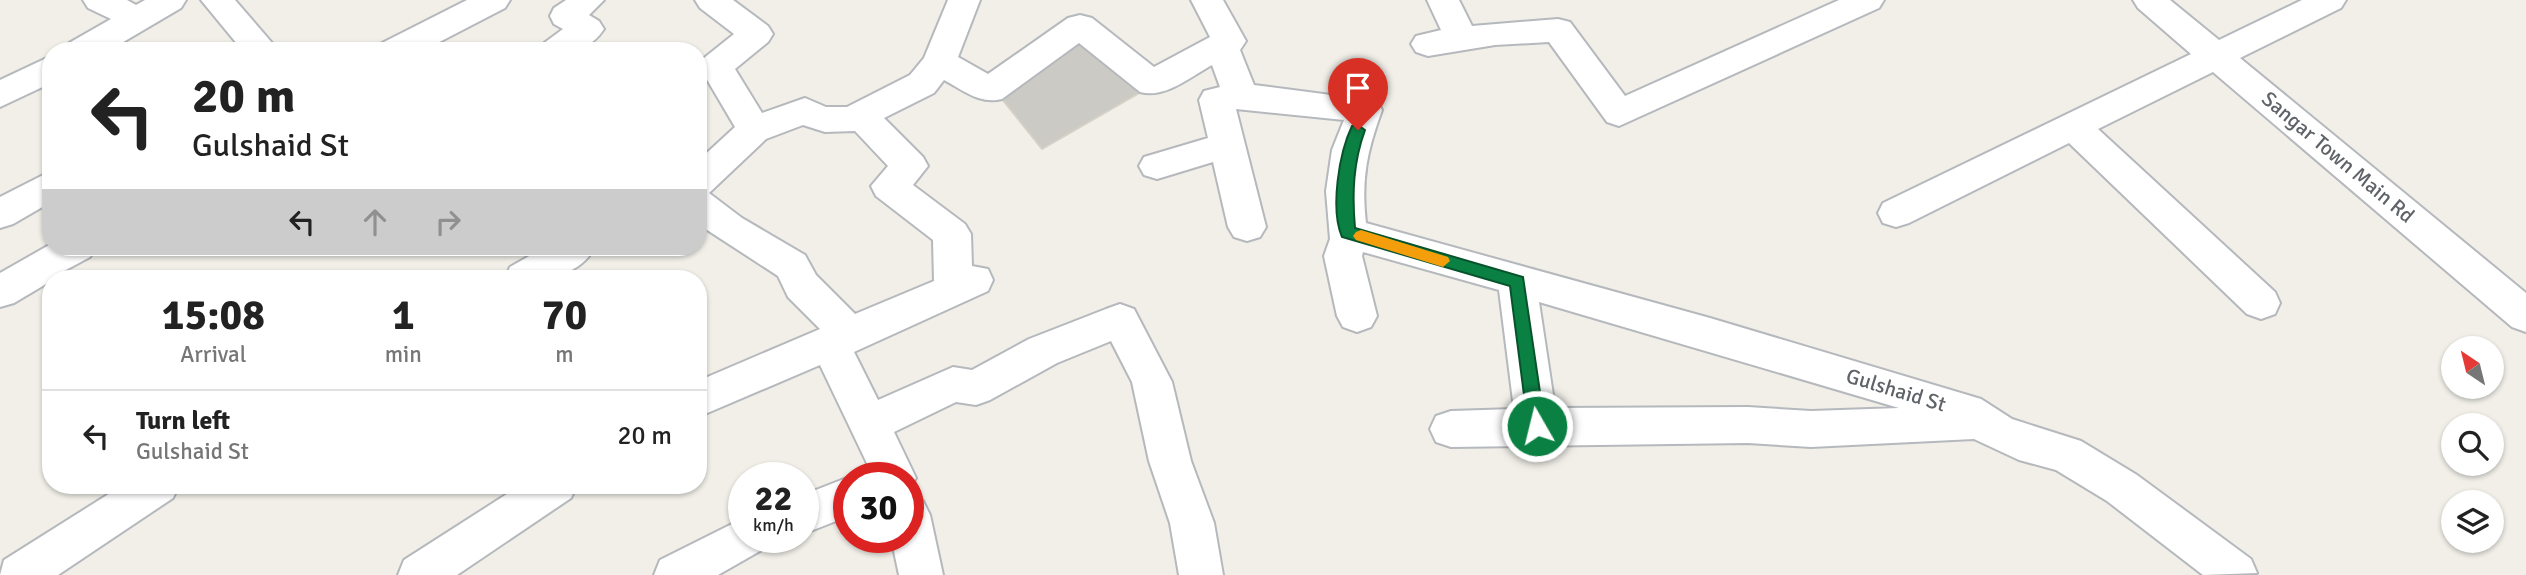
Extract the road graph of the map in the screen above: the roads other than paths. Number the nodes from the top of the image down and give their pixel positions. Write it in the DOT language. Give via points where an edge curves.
graph roads {
  1 [pos="99,0"];
  2 [pos="170,0"];
  3 [pos="217,0"];
  4 [pos="494,0"];
  5 [pos="711,0"];
  6 [pos="964,0"];
  7 [pos="1207,0"];
  8 [pos="1443,0"];
  9 [pos="1868,0"];
  10 [pos="2149,0"];
  11 [pos="2330,0"];
  12 [pos="565,5"];
  13 [pos="138,19"];
  14 [pos="1462,39"];
  15 [pos="98,42"];
  16 [pos="254,42"];
  17 [pos="412,42"];
  18 [pos="569,42"];
  19 [pos="1427,44"];
  20 [pos="1221,46"];
  21 [pos="2217,55"];
  22 [pos="939,62"];
  23 [pos="42,73"];
  24 [pos="0,95"];
  25 [pos="1241,96"];
  26 [pos="863,117"];
  27 [pos="2073,126"];
  28 [pos="754,130"];
  29 [pos="1227,145"];
  30 [pos="1157,166"];
  31 [pos="707,174"];
  32 [pos="42,190"];
  33 [pos="707,211"];
  34 [pos="1896,213"];
  35 [pos="0,214"];
  36 [pos="1247,227"];
  37 [pos="1348,233"];
  38 [pos="62,256"];
  39 [pos="561,256"];
  40 [pos="537,270"];
  41 [pos="1517,282"];
  42 [pos="0,292"];
  43 [pos="2261,303"];
  44 [pos="1357,316"];
  45 [pos="2526,316"];
  46 [pos="850,335"];
  47 [pos="707,396"];
  48 [pos="1985,423"];
  49 [pos="869,424"];
  50 [pos="1537,426"];
  51 [pos="1451,429"];
  52 [pos="886,462"];
  53 [pos="145,494"];
  54 [pos="542,494"];
  55 [pos="728,546"];
  56 [pos="916,553"];
  57 [pos="20,575"];
  58 [pos="420,575"];
  59 [pos="676,575"];
  60 [pos="920,575"];
  61 [pos="1201,575"];
  62 [pos="2233,575"];
  1 -- 13 [label="street"];
  2 -- 13 [label="street"];
  3 -- 16 [label="street"];
  4 -- 17 [label="street"];
  5 -- 28 [label="street" via="756,34 716,66"];
  6 -- 22 [label="street"];
  7 -- 20 [label="street" via="1229,41"];
  8 -- 14 [label="street"];
  9 -- 14 [label="street" via="1619,113 1558,30"];
  10 -- 21 [label="street, Sangar Town Main Rd"];
  11 -- 21 [label="street"];
  12 -- 18 [label="street" via="587,29"];
  13 -- 15 [label="street"];
  14 -- 19 [label="street"];
  20 -- 22 [label="street" via="1152,83 1080,26 990,90"];
  20 -- 25 [label="street"];
  21 -- 27 [label="street"];
  21 -- 45 [label="street, Sangar Town Main Rd"];
  22 -- 26 [label="street" via="922,84 860,115"];
  23 -- 24 [label="street"];
  25 -- 29 [label="street" via="1216,100"];
  25 -- 37 [label="street" via="1365,110 1350,150 1344,191"];
  26 -- 28 [label="street" via="818,120 804,111"];
  26 -- 46 [label="street" via="910,166 889,186 952,234 964,285"];
  27 -- 34 [label="street"];
  27 -- 43 [label="street"];
  28 -- 31 [label="street"];
  29 -- 30 [label="street"];
  29 -- 36 [label="street"];
  32 -- 35 [label="street"];
  33 -- 46 [label="street" via="792,266 802,286"];
  37 -- 41 [label="street, Gulshaid St"];
  37 -- 44 [label="street" via="1343,256"];
  38 -- 42 [label="street"];
  39 -- 40 [label="street"];
  41 -- 48 [label="street, Gulshaid St" via="1966,411"];
  41 -- 50 [label="street"];
  46 -- 47 [label="street"];
  46 -- 49 [label="street" via="831,345"];
  48 -- 50 [label="street" via="1811,429"];
  48 -- 62 [label="street, Gulshaid St" via="2034,447 2066,454 2122,488"];
  49 -- 52 [label="street"];
  49 -- 61 [label="street" via="953,384 976,388 1043,351 1120,320 1152,382 1170,461 1192,523"];
  50 -- 51 [label="street"];
  53 -- 57 [label="street"];
  54 -- 58 [label="street"];
  55 -- 59 [label="street"];
  56 -- 60 [label="street"];
}
